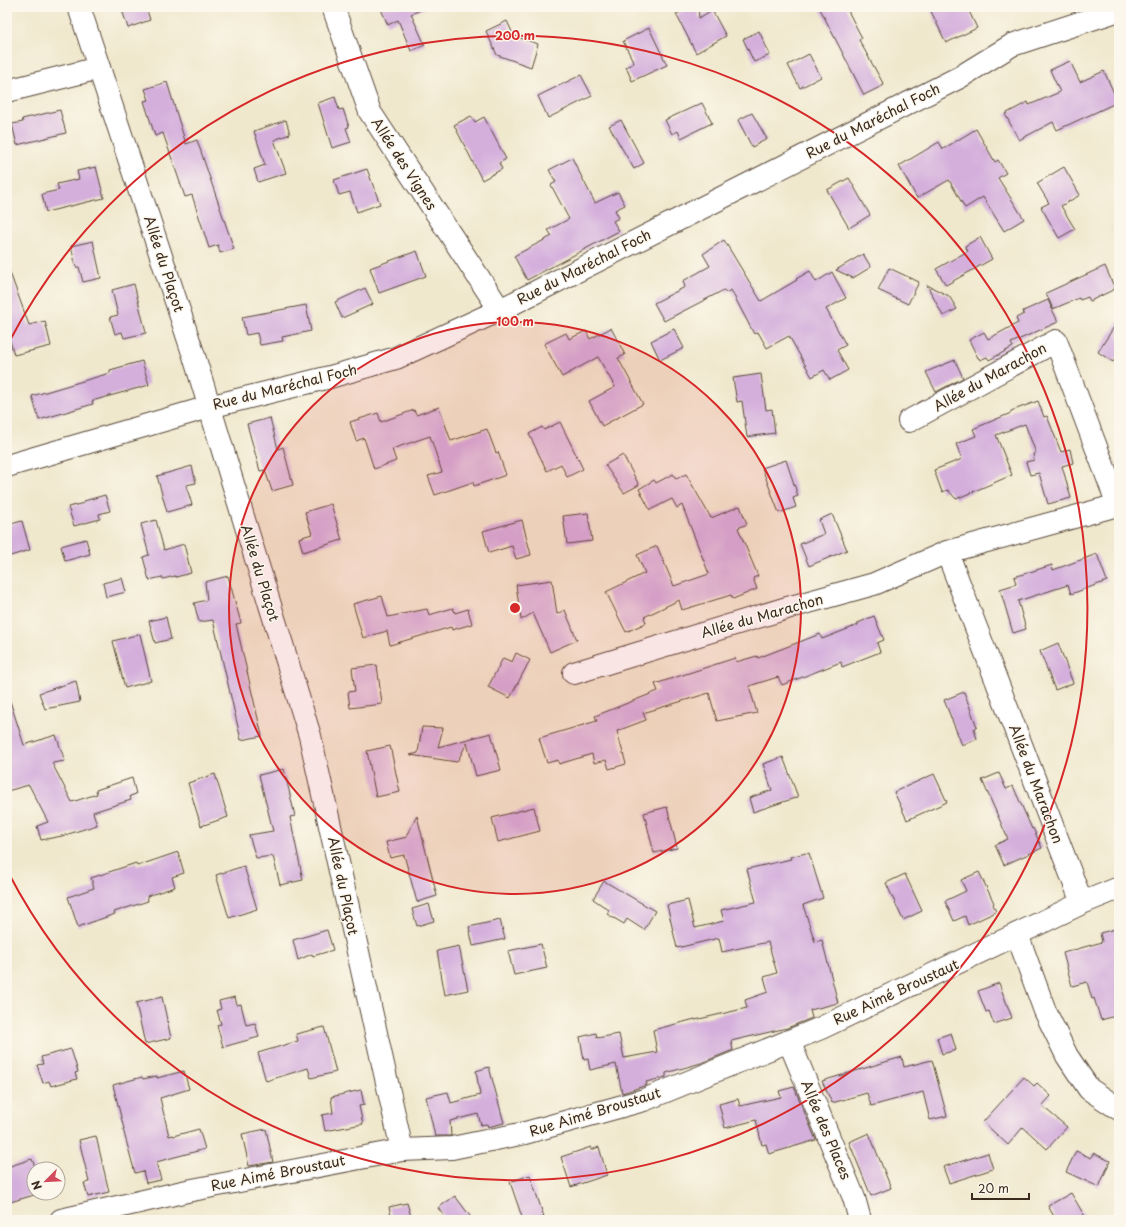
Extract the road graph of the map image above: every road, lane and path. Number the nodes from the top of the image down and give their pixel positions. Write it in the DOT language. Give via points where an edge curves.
graph roads {
  1 [pos="79,7"];
  2 [pos="333,7"];
  3 [pos="1114,12"];
  4 [pos="100,68"];
  5 [pos="7,91"];
  6 [pos="500,310"];
  7 [pos="209,407"];
  8 [pos="909,421"];
  9 [pos="7,466"];
  10 [pos="947,552"];
  11 [pos="574,673"];
  12 [pos="1119,888"];
  13 [pos="1082,904"];
  14 [pos="1017,934"];
  15 [pos="789,1041"];
  16 [pos="1119,1109"];
  17 [pos="402,1150"];
  18 [pos="61,1220"];
  19 [pos="860,1220"];
  1 -- 4 [label="street, Allée du Plaçot"];
  2 -- 6 [label="street, Allée des Vignes" via="370,112"];
  3 -- 6 [label="street, Rue du Maréchal Foch" via="1012,45 960,77"];
  4 -- 5 [label="street"];
  4 -- 7 [label="street, Allée du Plaçot"];
  6 -- 7 [label="street, Rue du Maréchal Foch" via="396,358"];
  7 -- 9 [label="street, Rue du Maréchal Foch"];
  7 -- 17 [label="street, Allée du Plaçot" via="310,736"];
  8 -- 10 [label="street, Allée du Marachon" via="1056,341 1118,504"];
  10 -- 11 [label="street, Allée du Marachon" via="874,584"];
  10 -- 13 [label="street, Allée du Marachon"];
  12 -- 13 [label="street, Rue Aimé Broustaut"];
  13 -- 14 [label="street, Rue Aimé Broustaut"];
  14 -- 15 [label="street, Rue Aimé Broustaut"];
  14 -- 16 [label="street" via="1045,1011 1068,1056 1089,1089"];
  15 -- 17 [label="street, Rue Aimé Broustaut" via="637,1102 525,1133 452,1148"];
  15 -- 19 [label="street, Allée des Places" via="854,1198"];
  17 -- 18 [label="street, Rue Aimé Broustaut" via="187,1191"];
}
